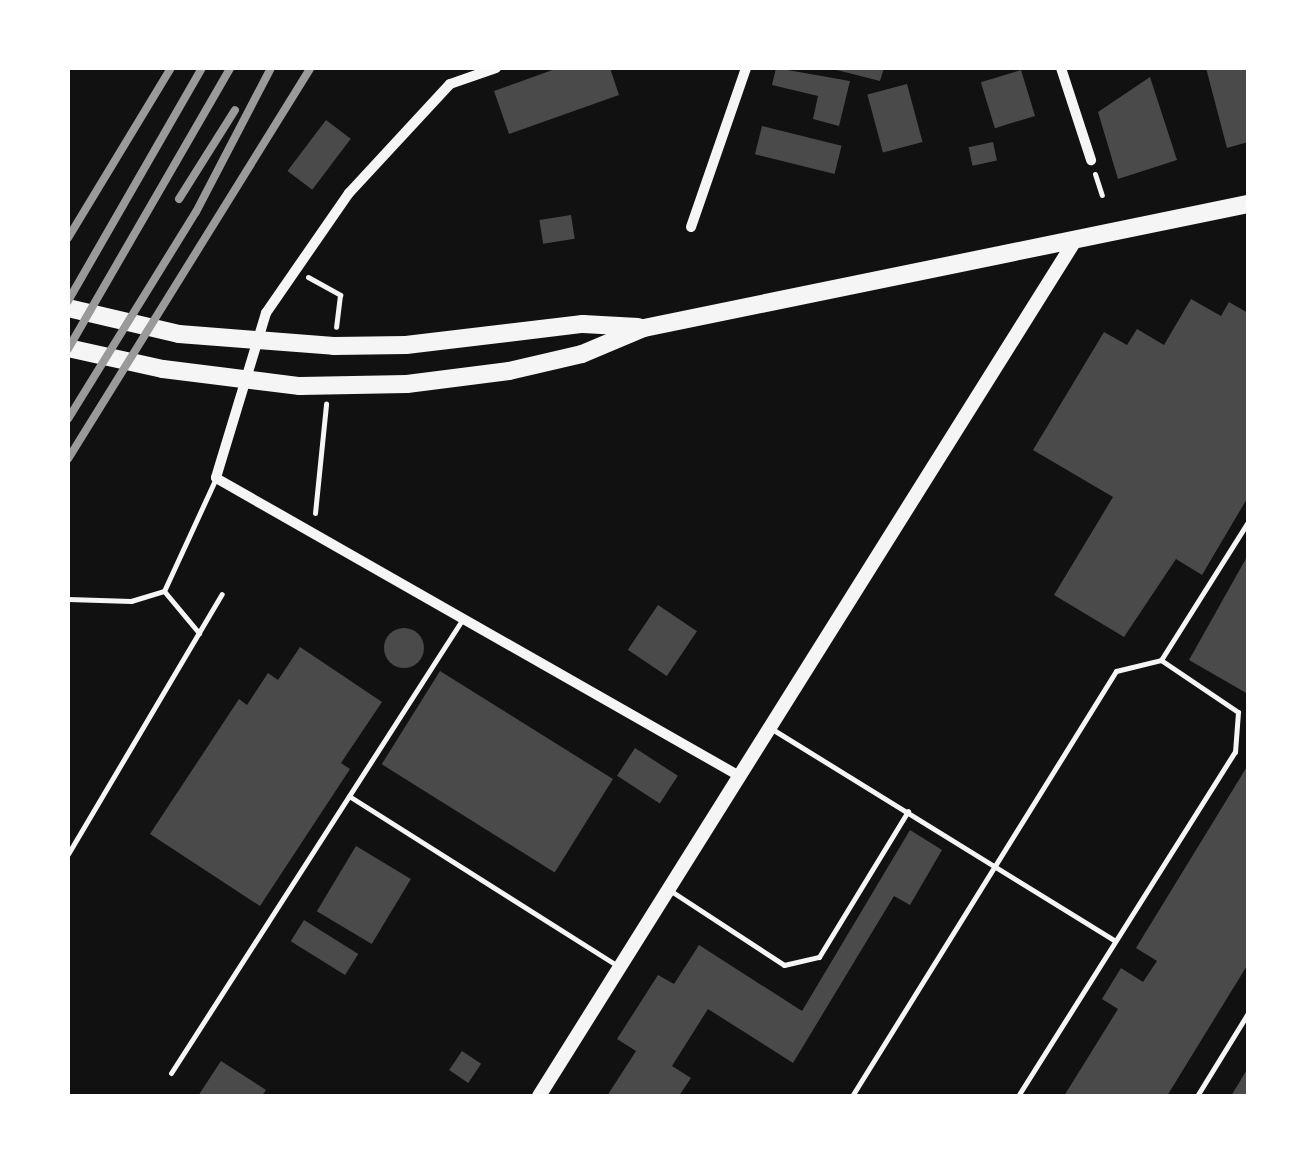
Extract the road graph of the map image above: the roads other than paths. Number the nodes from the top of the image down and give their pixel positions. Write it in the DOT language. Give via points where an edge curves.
graph roads {
  1 [pos="496,68"];
  2 [pos="746,68"];
  3 [pos="1061,68"];
  4 [pos="1091,160"];
  5 [pos="1248,204"];
  6 [pos="691,227"];
  7 [pos="1076,239"];
  8 [pos="68,308"];
  9 [pos="644,328"];
  10 [pos="68,348"];
  11 [pos="216,478"];
  12 [pos="1248,522"];
  13 [pos="164,591"];
  14 [pos="222,594"];
  15 [pos="68,600"];
  16 [pos="464,617"];
  17 [pos="199,633"];
  18 [pos="1161,660"];
  19 [pos="1238,712"];
  20 [pos="1248,718"];
  21 [pos="772,729"];
  22 [pos="741,777"];
  23 [pos="349,796"];
  24 [pos="908,811"];
  25 [pos="68,854"];
  26 [pos="993,862"];
  27 [pos="671,891"];
  28 [pos="1115,940"];
  29 [pos="621,968"];
  30 [pos="1248,1013"];
  31 [pos="171,1073"];
  32 [pos="539,1096"];
  33 [pos="852,1096"];
  34 [pos="1018,1096"];
  35 [pos="1197,1096"];
  1 -- 11 [label="street" via="450,84 349,193 266,313"];
  2 -- 6 [label="street"];
  3 -- 4 [label="street"];
  5 -- 7 [label="main road"];
  7 -- 9 [label="main road"];
  7 -- 21 [label="street"];
  8 -- 9 [label="main road" via="179,334 334,346 424,344 583,324"];
  9 -- 10 [label="main road" via="582,354 509,371 343,387 163,369"];
  11 -- 13 [label="lane"];
  11 -- 16 [label="street"];
  12 -- 18 [label="lane"];
  13 -- 15 [label="lane" via="131,601"];
  13 -- 17 [label="lane"];
  14 -- 17 [label="lane"];
  16 -- 22 [label="street"];
  16 -- 23 [label="lane"];
  17 -- 25 [label="lane"];
  18 -- 19 [label="lane"];
  18 -- 26 [label="lane" via="1116,671"];
  19 -- 20 [label="lane"];
  19 -- 28 [label="lane" via="1235,752"];
  21 -- 22 [label="street"];
  21 -- 24 [label="lane"];
  22 -- 27 [label="street"];
  23 -- 29 [label="lane"];
  23 -- 31 [label="lane"];
  24 -- 26 [label="lane"];
  24 -- 27 [label="lane" via="819,957 784,965"];
  26 -- 28 [label="lane"];
  26 -- 33 [label="lane"];
  27 -- 29 [label="street"];
  28 -- 34 [label="lane"];
  29 -- 32 [label="street"];
  30 -- 35 [label="lane"];
}
